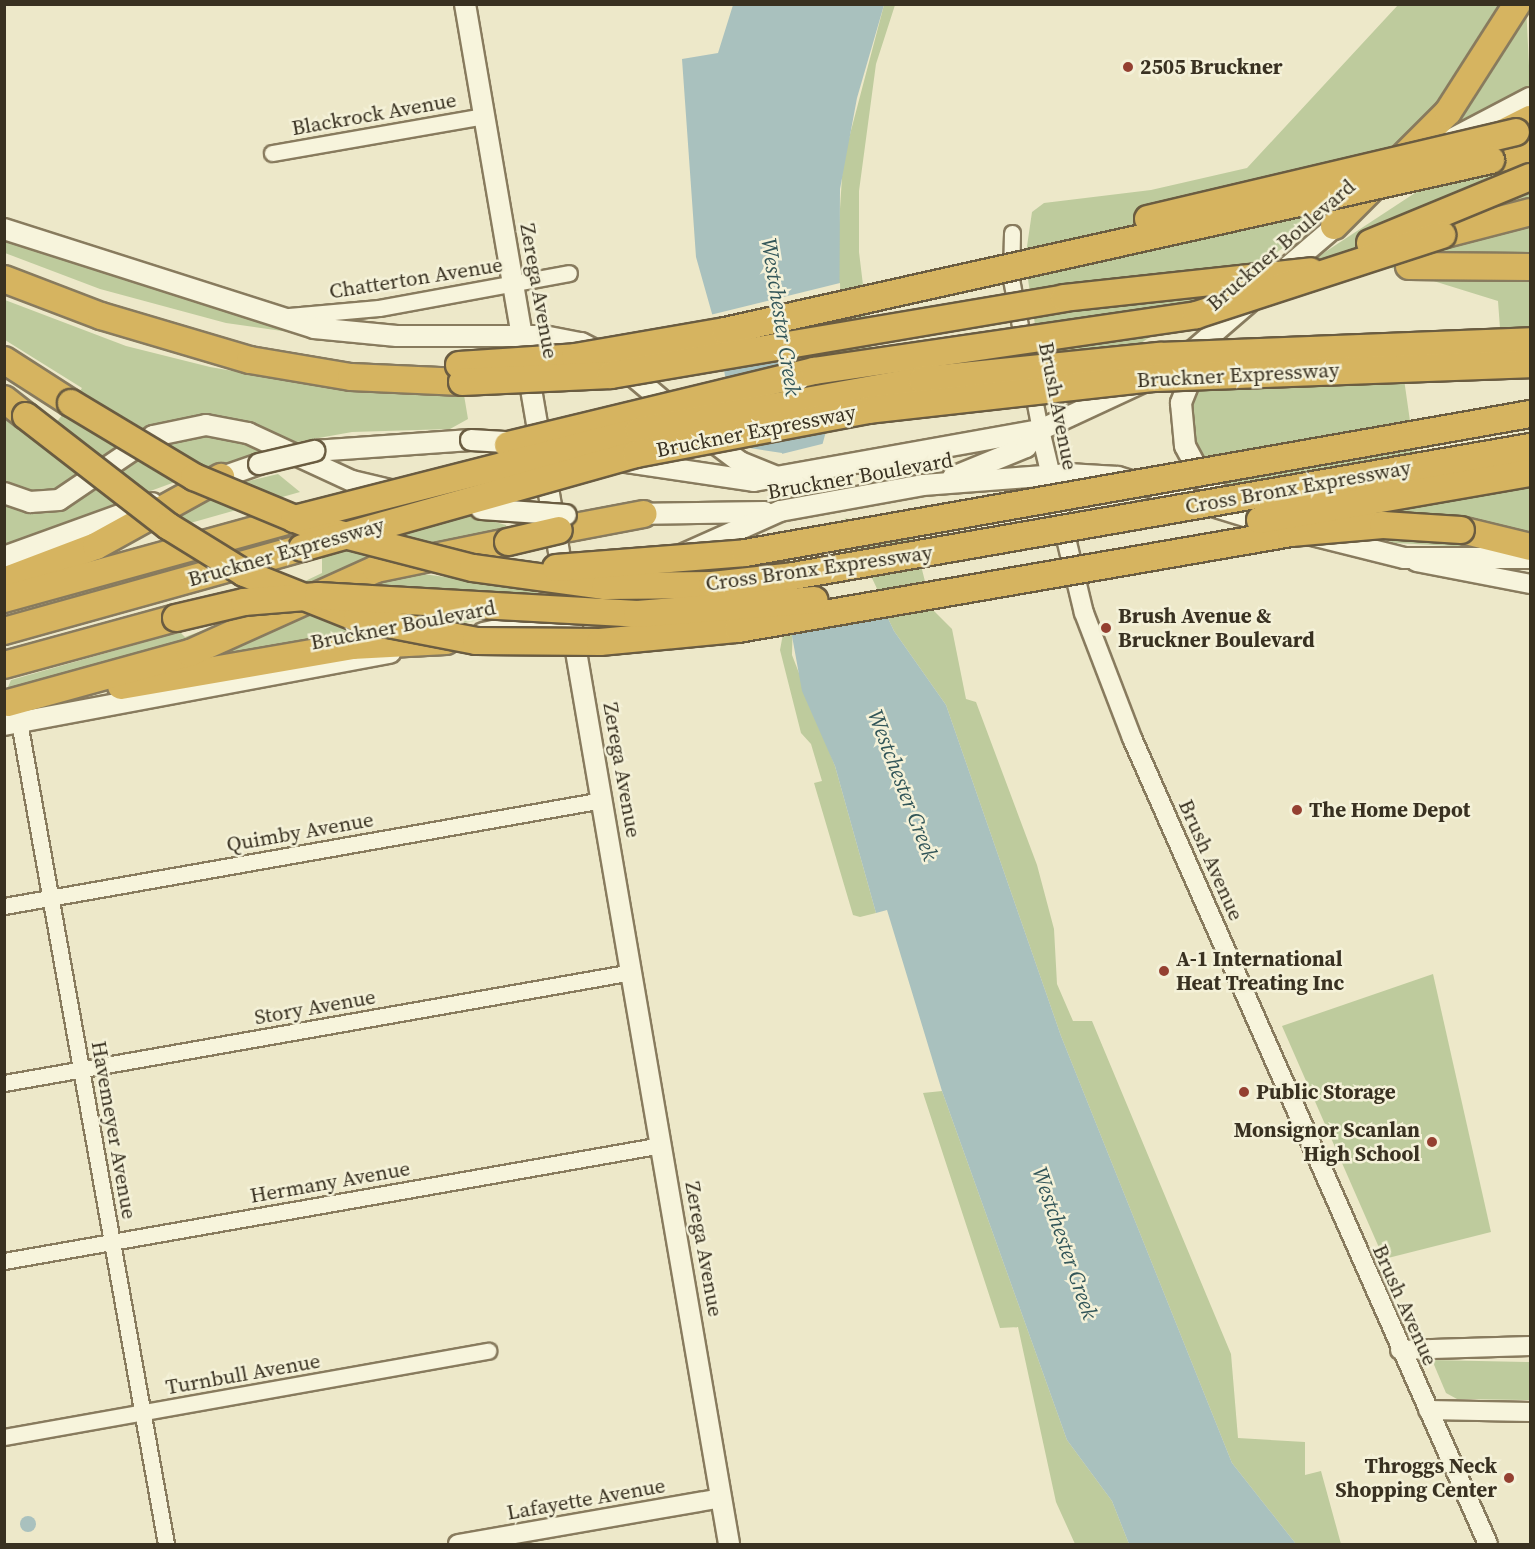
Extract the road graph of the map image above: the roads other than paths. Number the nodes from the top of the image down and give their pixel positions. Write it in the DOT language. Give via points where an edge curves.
graph roads {
  1 [pos="465,4"];
  2 [pos="1517,4"];
  3 [pos="1530,98"];
  4 [pos="484,116"];
  5 [pos="1530,119"];
  6 [pos="1530,129"];
  7 [pos="1530,152"];
  8 [pos="272,153"];
  9 [pos="1530,177"];
  10 [pos="1530,212"];
  11 [pos="1334,226"];
  12 [pos="4,229"];
  13 [pos="1012,233"];
  14 [pos="1530,267"];
  15 [pos="569,273"];
  16 [pos="4,279"];
  17 [pos="514,284"];
  18 [pos="268,315"];
  19 [pos="1103,329"];
  20 [pos="1223,329"];
  21 [pos="522,335"];
  22 [pos="1530,341"];
  23 [pos="627,349"];
  24 [pos="4,360"];
  25 [pos="1530,364"];
  26 [pos="460,374"];
  27 [pos="4,399"];
  28 [pos="1530,414"];
  29 [pos="1040,430"];
  30 [pos="1530,447"];
  31 [pos="1530,473"];
  32 [pos="1048,475"];
  33 [pos="221,477"];
  34 [pos="778,477"];
  35 [pos="940,483"];
  36 [pos="4,493"];
  37 [pos="780,511"];
  38 [pos="644,514"];
  39 [pos="293,516"];
  40 [pos="1266,522"];
  41 [pos="1210,529"];
  42 [pos="1461,530"];
  43 [pos="1530,547"];
  44 [pos="1376,553"];
  45 [pos="418,556"];
  46 [pos="4,557"];
  47 [pos="1530,558"];
  48 [pos="4,581"];
  49 [pos="1530,584"];
  50 [pos="4,599"];
  51 [pos="570,616"];
  52 [pos="4,631"];
  53 [pos="447,641"];
  54 [pos="4,666"];
  55 [pos="9,713"];
  56 [pos="603,800"];
  57 [pos="51,897"];
  58 [pos="4,906"];
  59 [pos="632,972"];
  60 [pos="82,1069"];
  61 [pos="4,1083"];
  62 [pos="662,1145"];
  63 [pos="112,1242"];
  64 [pos="4,1261"];
  65 [pos="1530,1346"];
  66 [pos="1400,1350"];
  67 [pos="488,1352"];
  68 [pos="1428,1410"];
  69 [pos="1530,1412"];
  70 [pos="143,1413"];
  71 [pos="4,1437"];
  72 [pos="721,1498"];
  73 [pos="166,1545"];
  74 [pos="458,1545"];
  75 [pos="729,1545"];
  76 [pos="1488,1545"];
  1 -- 4 [label="main road, Zerega Avenue"];
  2 -- 11 [label="highway" via="1448,112"];
  3 -- 11 [label="main road, Bruckner Boulevard" via="1442,144"];
  4 -- 8 [label="street, Blackrock Avenue"];
  4 -- 17 [label="main road, Zerega Avenue"];
  5 -- 11 [label="highway"];
  6 -- 23 [label="highway, bridge"];
  7 -- 23 [label="highway, bridge" via="752,326"];
  9 -- 19 [label="highway, bridge" via="1237,292"];
  10 -- 19 [label="highway, bridge" via="1449,233 1247,302"];
  11 -- 20 [label="main road, Bruckner Boulevard"];
  12 -- 18 [label="main road, Bruckner Boulevard"];
  13 -- 29 [label="street, Brush Avenue" via="1011,279"];
  14 -- 26 [label="highway, bridge" via="1354,268 1189,282 630,373"];
  15 -- 17 [label="street, Chatterton Avenue"];
  16 -- 26 [label="highway" via="101,316 277,353"];
  17 -- 18 [label="street, Chatterton Avenue" via="379,308"];
  17 -- 21 [label="main road, Zerega Avenue"];
  18 -- 21 [label="main road, Bruckner Boulevard" via="369,334"];
  19 -- 39 [label="highway, bridge" via="918,353 762,381 529,439"];
  20 -- 29 [label="main road, Bruckner Boulevard" via="1115,398"];
  20 -- 40 [label="main road" via="1197,363 1183,395 1185,446 1215,492"];
  21 -- 34 [label="main road, Bruckner Boulevard" via="570,340 603,352 730,456"];
  21 -- 51 [label="main road, Zerega Avenue"];
  22 -- 39 [label="highway, Bruckner Expressway, bridge" via="1160,356 922,380 630,433"];
  23 -- 26 [label="highway, bridge"];
  24 -- 45 [label="highway, Cross Bronx Expressway, bridge" via="217,488 317,528"];
  25 -- 52 [label="highway, Bruckner Expressway, bridge" via="1155,378 878,409 636,454"];
  27 -- 42 [label="highway, bridge" via="181,535 244,573 357,618 476,641 606,642 738,629 1291,532 1383,525"];
  28 -- 45 [label="highway, bridge" via="686,561 554,568"];
  29 -- 32 [label="street, Brush Avenue"];
  29 -- 34 [label="main road, Bruckner Boulevard"];
  29 -- 35 [label="main road" via="1026,447"];
  30 -- 45 [label="highway, Cross Bronx Expressway, bridge" via="730,583 578,585"];
  31 -- 41 [label="highway, bridge"];
  32 -- 35 [label="main road, Bruckner Boulevard"];
  32 -- 40 [label="main road, Bruckner Boulevard" via="1118,477"];
  32 -- 66 [label="street, Brush Avenue" via="1084,613 1132,738"];
  33 -- 34 [label="main road, Bruckner Boulevard, bridge" via="314,451 471,440 523,443 720,479"];
  33 -- 46 [label="main road, Bruckner Boulevard"];
  33 -- 48 [label="highway" via="96,546"];
  35 -- 37 [label="main road, Bruckner Boulevard"];
  36 -- 38 [label="main road, bridge" via="30,502 59,500 146,439 175,428 206,425 248,433 370,486 481,509"];
  37 -- 38 [label="main road"];
  37 -- 51 [label="main road, Bruckner Boulevard" via="667,563 594,610"];
  38 -- 55 [label="highway, bridge" via="590,521 376,569 190,652"];
  39 -- 50 [label="highway, Bruckner Expressway"];
  40 -- 44 [label="main road, Bruckner Boulevard"];
  41 -- 42 [label="highway, bridge" via="1374,519"];
  41 -- 54 [label="highway, bridge" via="838,596 716,612 609,614 318,596 250,601"];
  42 -- 43 [label="highway"];
  44 -- 47 [label="main road, Bruckner Boulevard" via="1444,560"];
  44 -- 49 [label="street"];
  51 -- 53 [label="main road, Bruckner Boulevard"];
  51 -- 56 [label="main road, Zerega Avenue"];
  53 -- 55 [label="highway" via="352,646"];
  55 -- 57 [label="street, Havemeyer Avenue"];
  56 -- 57 [label="street, Quimby Avenue"];
  56 -- 59 [label="main road, Zerega Avenue"];
  57 -- 58 [label="street, Quimby Avenue"];
  57 -- 60 [label="street, Havemeyer Avenue"];
  59 -- 60 [label="street, Story Avenue"];
  59 -- 62 [label="main road, Zerega Avenue"];
  60 -- 61 [label="street, Story Avenue"];
  60 -- 63 [label="street, Havemeyer Avenue"];
  62 -- 63 [label="street, Hermany Avenue"];
  62 -- 72 [label="main road, Zerega Avenue"];
  63 -- 64 [label="street, Hermany Avenue"];
  63 -- 70 [label="street, Havemeyer Avenue"];
  65 -- 66 [label="street"];
  66 -- 68 [label="street, Brush Avenue"];
  67 -- 70 [label="street, Turnbull Avenue"];
  68 -- 69 [label="street"];
  68 -- 76 [label="street, Brush Avenue"];
  70 -- 71 [label="street, Turnbull Avenue"];
  70 -- 73 [label="street, Havemeyer Avenue"];
  72 -- 74 [label="street, Lafayette Avenue"];
  72 -- 75 [label="main road, Zerega Avenue"];
}
